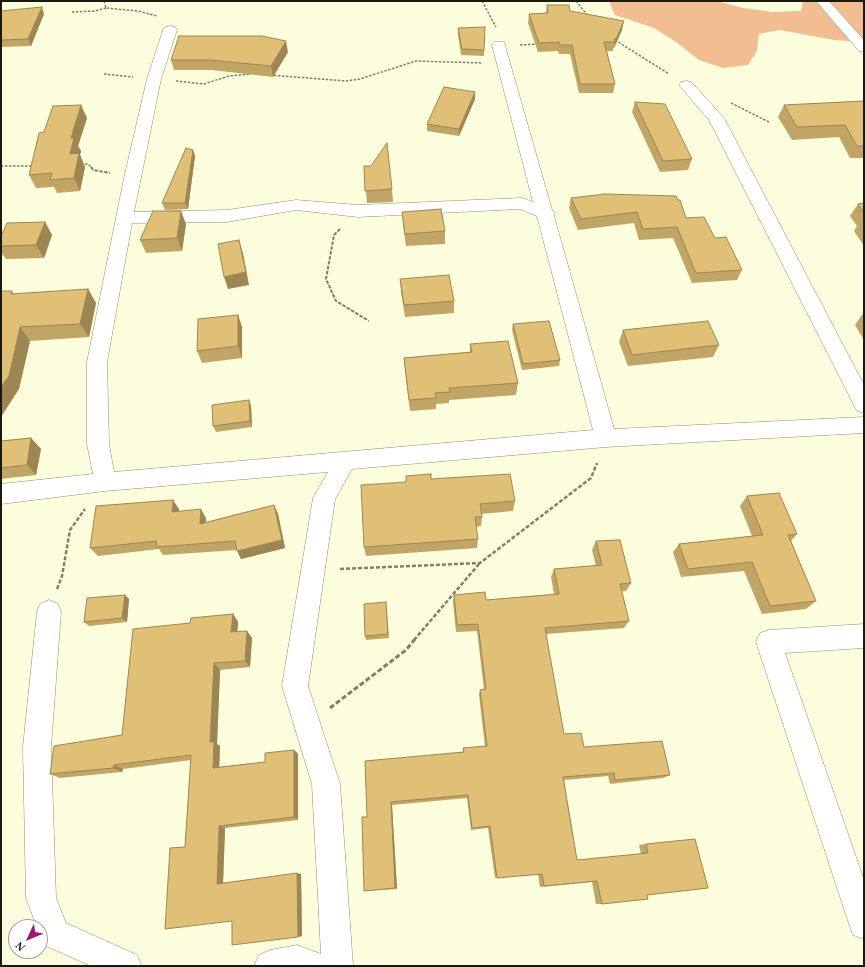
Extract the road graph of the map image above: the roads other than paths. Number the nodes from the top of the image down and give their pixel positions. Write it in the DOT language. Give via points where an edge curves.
graph roads {
  1 [pos="822,1"];
  2 [pos="170,30"];
  3 [pos="499,45"];
  4 [pos="864,48"];
  5 [pos="686,85"];
  6 [pos="547,214"];
  7 [pos="124,218"];
  8 [pos="864,405"];
  9 [pos="864,425"];
  10 [pos="606,438"];
  11 [pos="345,462"];
  12 [pos="105,482"];
  13 [pos="1,494"];
  14 [pos="49,612"];
  15 [pos="864,636"];
  16 [pos="864,924"];
  17 [pos="126,966"];
  18 [pos="270,966"];
  19 [pos="313,966"];
  20 [pos="337,966"];
  1 -- 4 [label="street"];
  2 -- 7 [label="street" via="154,79"];
  3 -- 6 [label="street"];
  5 -- 8 [label="street" via="716,118"];
  6 -- 7 [label="street" via="522,203 358,211 296,205 227,216"];
  6 -- 10 [label="street"];
  7 -- 12 [label="street" via="97,362 98,444"];
  9 -- 10 [label="street"];
  10 -- 11 [label="street"];
  11 -- 12 [label="street"];
  11 -- 20 [label="street" via="324,498 295,686 326,784"];
  12 -- 13 [label="street"];
  14 -- 17 [label="street" via="37,747 41,898 55,934"];
  15 -- 16 [label="street" via="769,642"];
  18 -- 19 [label="street" via="297,961"];
}
